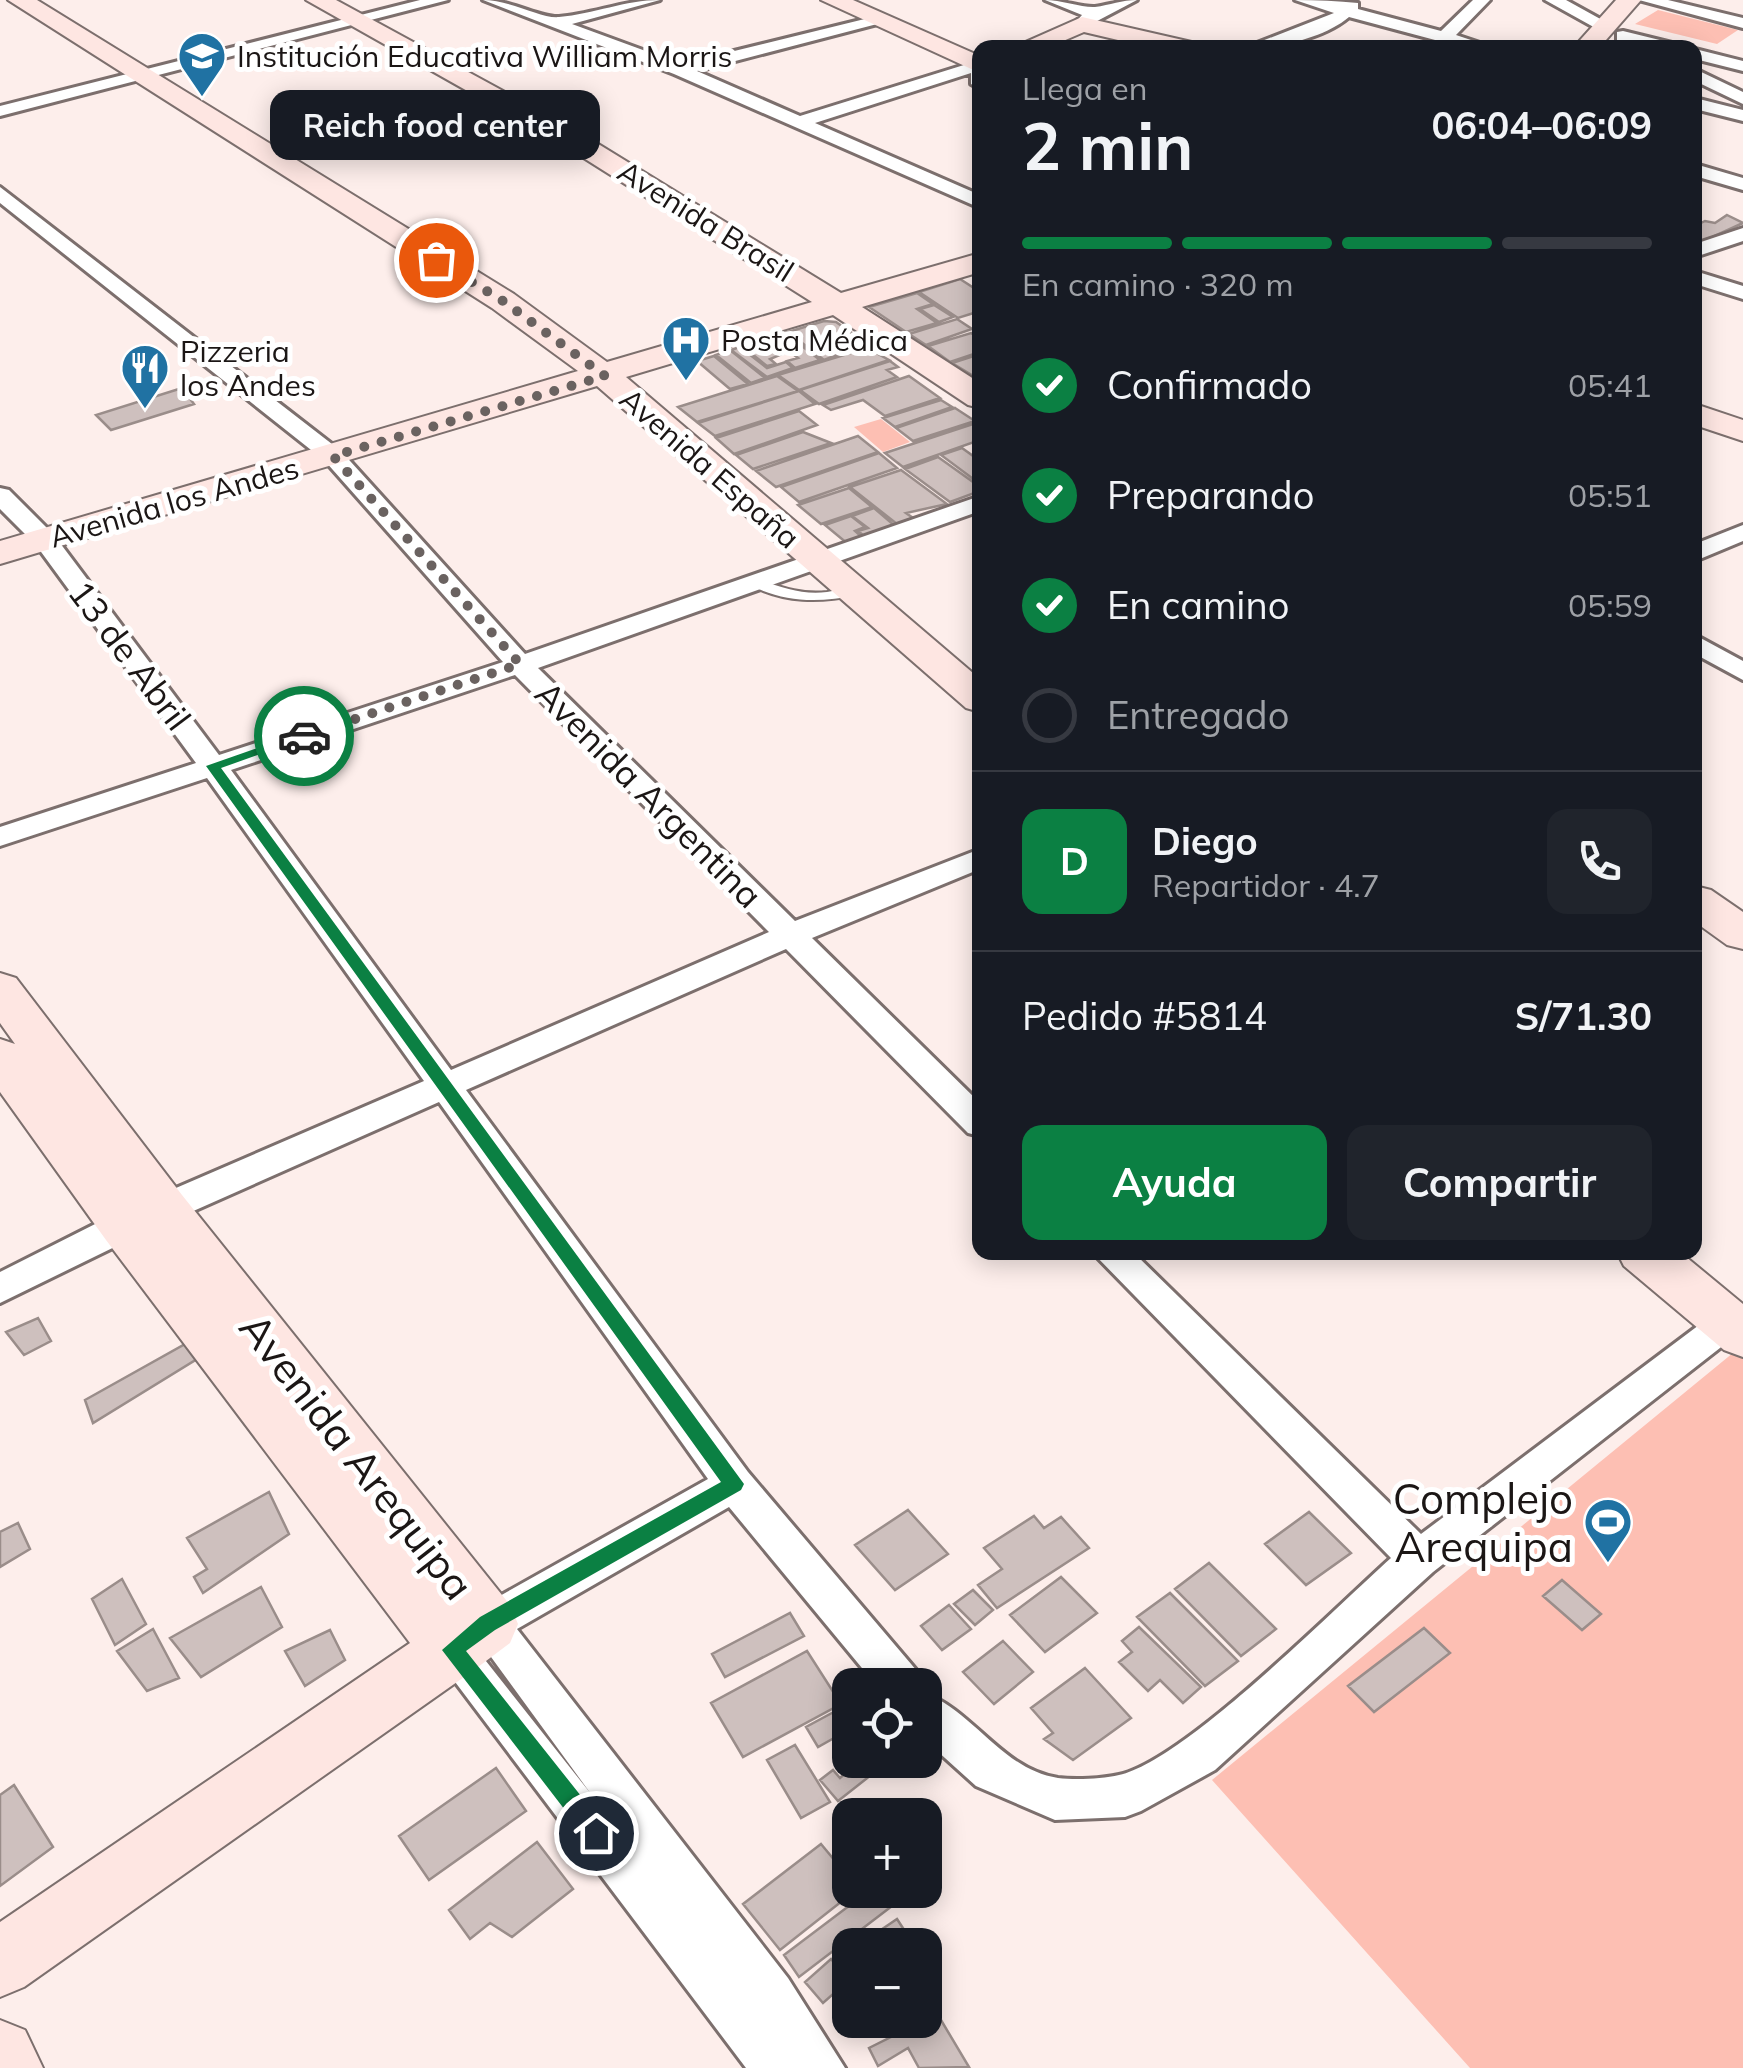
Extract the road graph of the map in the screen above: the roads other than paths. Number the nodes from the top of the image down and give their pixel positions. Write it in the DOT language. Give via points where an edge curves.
graph roads {
  1 [pos="20,0"];
  2 [pos="318,0"];
  3 [pos="440,0"];
  4 [pos="492,0"];
  5 [pos="652,0"];
  6 [pos="833,0"];
  7 [pos="1053,0"];
  8 [pos="1129,0"];
  9 [pos="1304,0"];
  10 [pos="1482,0"];
  11 [pos="1552,0"];
  12 [pos="1629,0"];
  13 [pos="1647,0"];
  14 [pos="0,4"];
  15 [pos="1352,6"];
  16 [pos="875,19"];
  17 [pos="1088,19"];
  18 [pos="358,20"];
  19 [pos="555,22"];
  20 [pos="1743,23"];
  21 [pos="1610,30"];
  22 [pos="1444,36"];
  23 [pos="1042,40"];
  24 [pos="1160,40"];
  25 [pos="1277,40"];
  26 [pos="1458,40"];
  27 [pos="1596,40"];
  28 [pos="1629,40"];
  29 [pos="1643,40"];
  30 [pos="1702,56"];
  31 [pos="972,61"];
  32 [pos="1743,66"];
  33 [pos="972,68"];
  34 [pos="680,70"];
  35 [pos="138,76"];
  36 [pos="1702,78"];
  37 [pos="1743,99"];
  38 [pos="1702,105"];
  39 [pos="0,111"];
  40 [pos="1743,116"];
  41 [pos="802,121"];
  42 [pos="1702,172"];
  43 [pos="1743,184"];
  44 [pos="0,193"];
  45 [pos="972,198"];
  46 [pos="1743,234"];
  47 [pos="1702,249"];
  48 [pos="972,264"];
  49 [pos="1702,279"];
  50 [pos="1743,294"];
  51 [pos="838,305"];
  52 [pos="605,376"];
  53 [pos="972,393"];
  54 [pos="1702,422"];
  55 [pos="1743,431"];
  56 [pos="333,456"];
  57 [pos="0,496"];
  58 [pos="972,505"];
  59 [pos="1743,532"];
  60 [pos="45,540"];
  61 [pos="1702,550"];
  62 [pos="0,554"];
  63 [pos="815,561"];
  64 [pos="755,582"];
  65 [pos="852,592"];
  66 [pos="1702,646"];
  67 [pos="520,664"];
  68 [pos="1739,665"];
  69 [pos="972,693"];
  70 [pos="213,766"];
  71 [pos="0,837"];
  72 [pos="972,861"];
  73 [pos="1702,905"];
  74 [pos="1743,934"];
  75 [pos="790,935"];
  76 [pos="0,989"];
  77 [pos="0,1056"];
  78 [pos="448,1084"];
  79 [pos="972,1116"];
  80 [pos="144,1218"];
  81 [pos="1118,1260"];
  82 [pos="1654,1260"];
  83 [pos="0,1289"];
  84 [pos="1738,1324"];
  85 [pos="734,1484"];
  86 [pos="1419,1559"];
  87 [pos="470,1637"];
  88 [pos="888,1668"];
  89 [pos="942,1727"];
  90 [pos="0,1963"];
  91 [pos="0,2055"];
  92 [pos="7,2068"];
  93 [pos="776,2068"];
  94 [pos="821,2068"];
  1 -- 14 [label="street"];
  1 -- 35 [label="street, Avenida España"];
  2 -- 18 [label="street, Avenida Brasil"];
  3 -- 18 [label="street"];
  4 -- 19 [label="street"];
  5 -- 19 [label="street"];
  6 -- 16 [label="street"];
  7 -- 17 [label="street"];
  8 -- 17 [label="street"];
  9 -- 15 [label="street"];
  10 -- 22 [label="street"];
  11 -- 21 [label="street"];
  12 -- 21 [label="street"];
  13 -- 20 [label="street"];
  15 -- 22 [label="street"];
  15 -- 25 [label="street" via="1333,22"];
  16 -- 31 [label="street"];
  16 -- 34 [label="street"];
  17 -- 23 [label="street"];
  17 -- 24 [label="street"];
  18 -- 35 [label="street"];
  18 -- 51 [label="street, Avenida Brasil" via="662,192"];
  19 -- 34 [label="street"];
  21 -- 27 [label="street"];
  21 -- 28 [label="street"];
  21 -- 29 [label="street"];
  22 -- 26 [label="street"];
  30 -- 32 [label="street"];
  33 -- 41 [label="street"];
  34 -- 41 [label="street"];
  35 -- 39 [label="street"];
  35 -- 52 [label="street, Avenida España" via="503,301"];
  36 -- 37 [label="street"];
  38 -- 40 [label="street"];
  41 -- 45 [label="street"];
  42 -- 43 [label="street"];
  44 -- 56 [label="street, Avenida Argentina"];
  46 -- 47 [label="street"];
  48 -- 51 [label="street, Avenida los Andes"];
  49 -- 50 [label="street"];
  51 -- 52 [label="street, Avenida los Andes"];
  51 -- 53 [label="street, Avenida Brasil"];
  52 -- 56 [label="street, Avenida los Andes"];
  52 -- 63 [label="street, Avenida España"];
  54 -- 55 [label="street"];
  56 -- 60 [label="street, Avenida los Andes"];
  56 -- 67 [label="street, Avenida Argentina"];
  57 -- 60 [label="street, 13 de Abril"];
  58 -- 63 [label="street"];
  59 -- 61 [label="street"];
  60 -- 62 [label="street, Avenida los Andes"];
  60 -- 70 [label="street, 13 de Abril"];
  63 -- 64 [label="street"];
  63 -- 65 [label="street, Avenida España"];
  64 -- 65 [label="lane" via="807,600"];
  64 -- 67 [label="street"];
  65 -- 69 [label="street, Avenida España"];
  66 -- 68 [label="street"];
  67 -- 70 [label="street"];
  67 -- 75 [label="street, Avenida Argentina"];
  70 -- 71 [label="street"];
  70 -- 78 [label="street, 13 de Abril"];
  72 -- 75 [label="street"];
  73 -- 74 [label="street"];
  75 -- 78 [label="street"];
  75 -- 79 [label="street, Avenida Argentina"];
  76 -- 80 [label="street, Avenida Arequipa"];
  77 -- 80 [label="street, Avenida Arequipa"];
  78 -- 80 [label="street"];
  78 -- 85 [label="street, 13 de Abril"];
  80 -- 83 [label="street"];
  80 -- 87 [label="street, Avenida Arequipa"];
  81 -- 86 [label="street"];
  82 -- 84 [label="street"];
  84 -- 86 [label="street"];
  85 -- 87 [label="street"];
  85 -- 88 [label="street, 13 de Abril"];
  86 -- 89 [label="street" via="1200,1756 1125,1796 1055,1799 992,1771"];
  87 -- 90 [label="street"];
  87 -- 93 [label="street, Avenida Arequipa"];
  87 -- 94 [label="street, Avenida Arequipa" via="771,1995"];
  91 -- 92 [label="street"];
}
